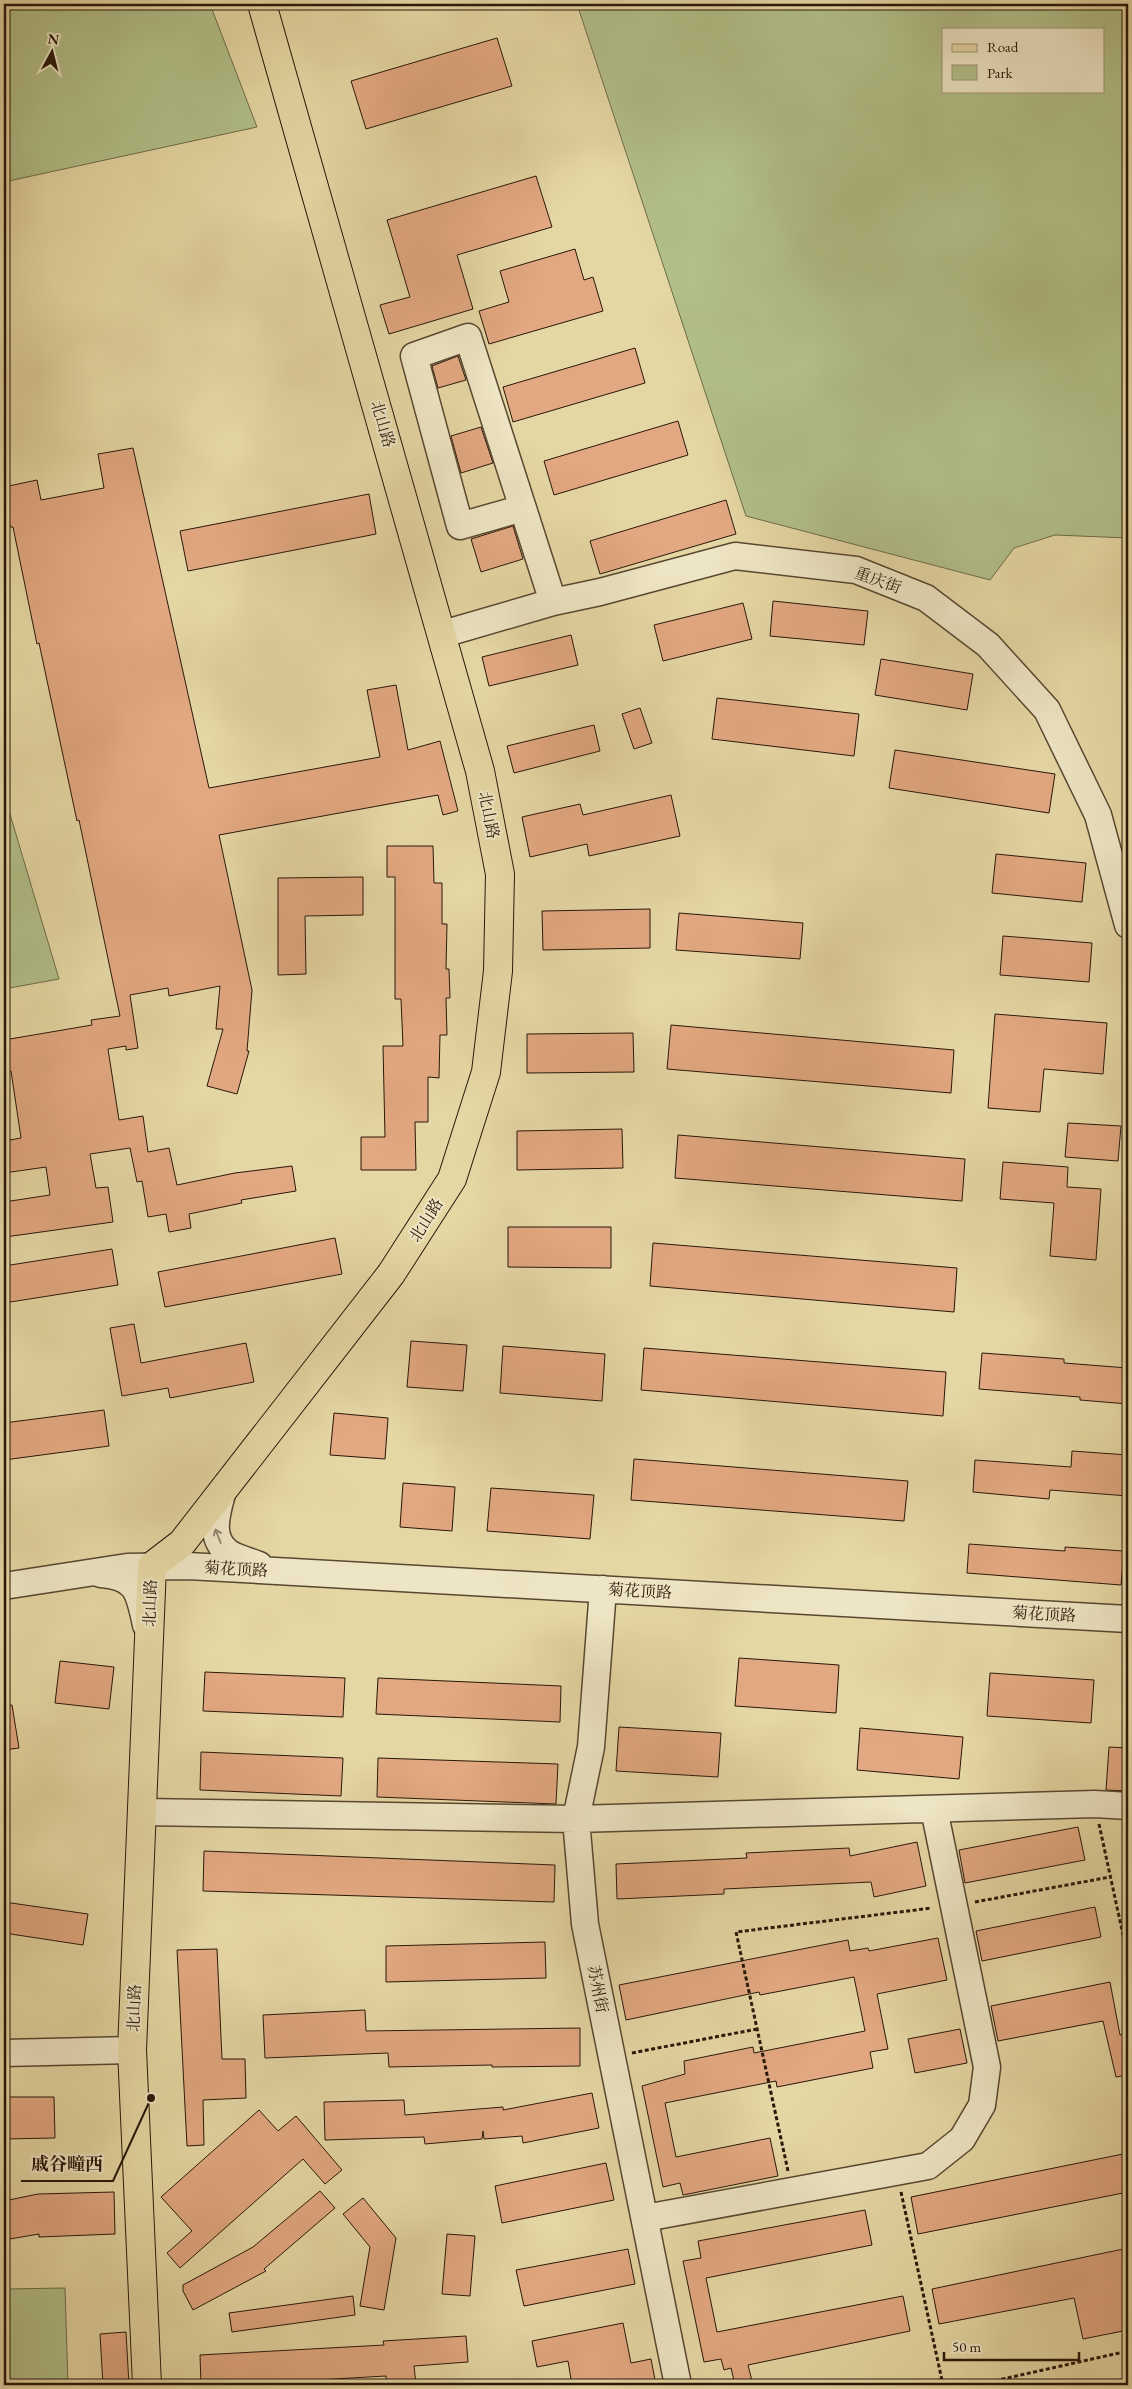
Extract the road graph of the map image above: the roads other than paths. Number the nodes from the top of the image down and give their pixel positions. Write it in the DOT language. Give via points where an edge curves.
graph roads {
  1 [pos="262,4"];
  2 [pos="523,508"];
  3 [pos="553,602"];
  4 [pos="443,634"];
  5 [pos="1128,925"];
  6 [pos="223,1489"];
  7 [pos="152,1566"];
  8 [pos="271,1571"];
  9 [pos="85,1574"];
  10 [pos="4,1586"];
  11 [pos="604,1589"];
  12 [pos="1128,1619"];
  13 [pos="149,1640"];
  14 [pos="1128,1806"];
  15 [pos="934,1809"];
  16 [pos="142,1812"];
  17 [pos="576,1819"];
  18 [pos="132,2050"];
  19 [pos="4,2053"];
  20 [pos="645,2218"];
  21 [pos="148,2385"];
  22 [pos="678,2385"];
  1 -- 4 [label="main road, 北山路"];
  2 -- 2 [label="street" via="468,337 414,356 460,526"];
  2 -- 3 [label="street"];
  3 -- 4 [label="street, 重庆街"];
  3 -- 5 [label="street, 重庆街" via="735,556 856,570 926,598 988,645 1048,710 1098,815"];
  4 -- 6 [label="main road, 北山路" via="480,771 500,874 498,972 486,1072 452,1179 442,1195 392,1274"];
  6 -- 7 [label="main road, 北山路" via="182,1542"];
  8 -- 6 [label="street, one-way" via="228,1552 217,1538 214,1522"];
  7 -- 8 [label="street, 菊花顶路"];
  7 -- 9 [label="street, 菊花顶路"];
  7 -- 13 [label="main road, 北山路"];
  8 -- 11 [label="street, 菊花顶路"];
  9 -- 10 [label="street"];
  9 -- 13 [label="street" via="120,1576 130,1583 139,1594"];
  11 -- 12 [label="street, 菊花顶路"];
  11 -- 17 [label="street, 苏州街" via="591,1747"];
  13 -- 16 [label="main road, 北山路"];
  14 -- 15 [label="street" via="1095,1804"];
  15 -- 17 [label="street"];
  15 -- 20 [label="street" via="987,2067 982,2105 962,2139 928,2166"];
  16 -- 17 [label="street"];
  16 -- 18 [label="main road, 北山路"];
  17 -- 20 [label="street, 苏州街" via="585,1924"];
  18 -- 19 [label="street"];
  18 -- 21 [label="main road, 北山路"];
  20 -- 22 [label="street, 苏州街"];
}
